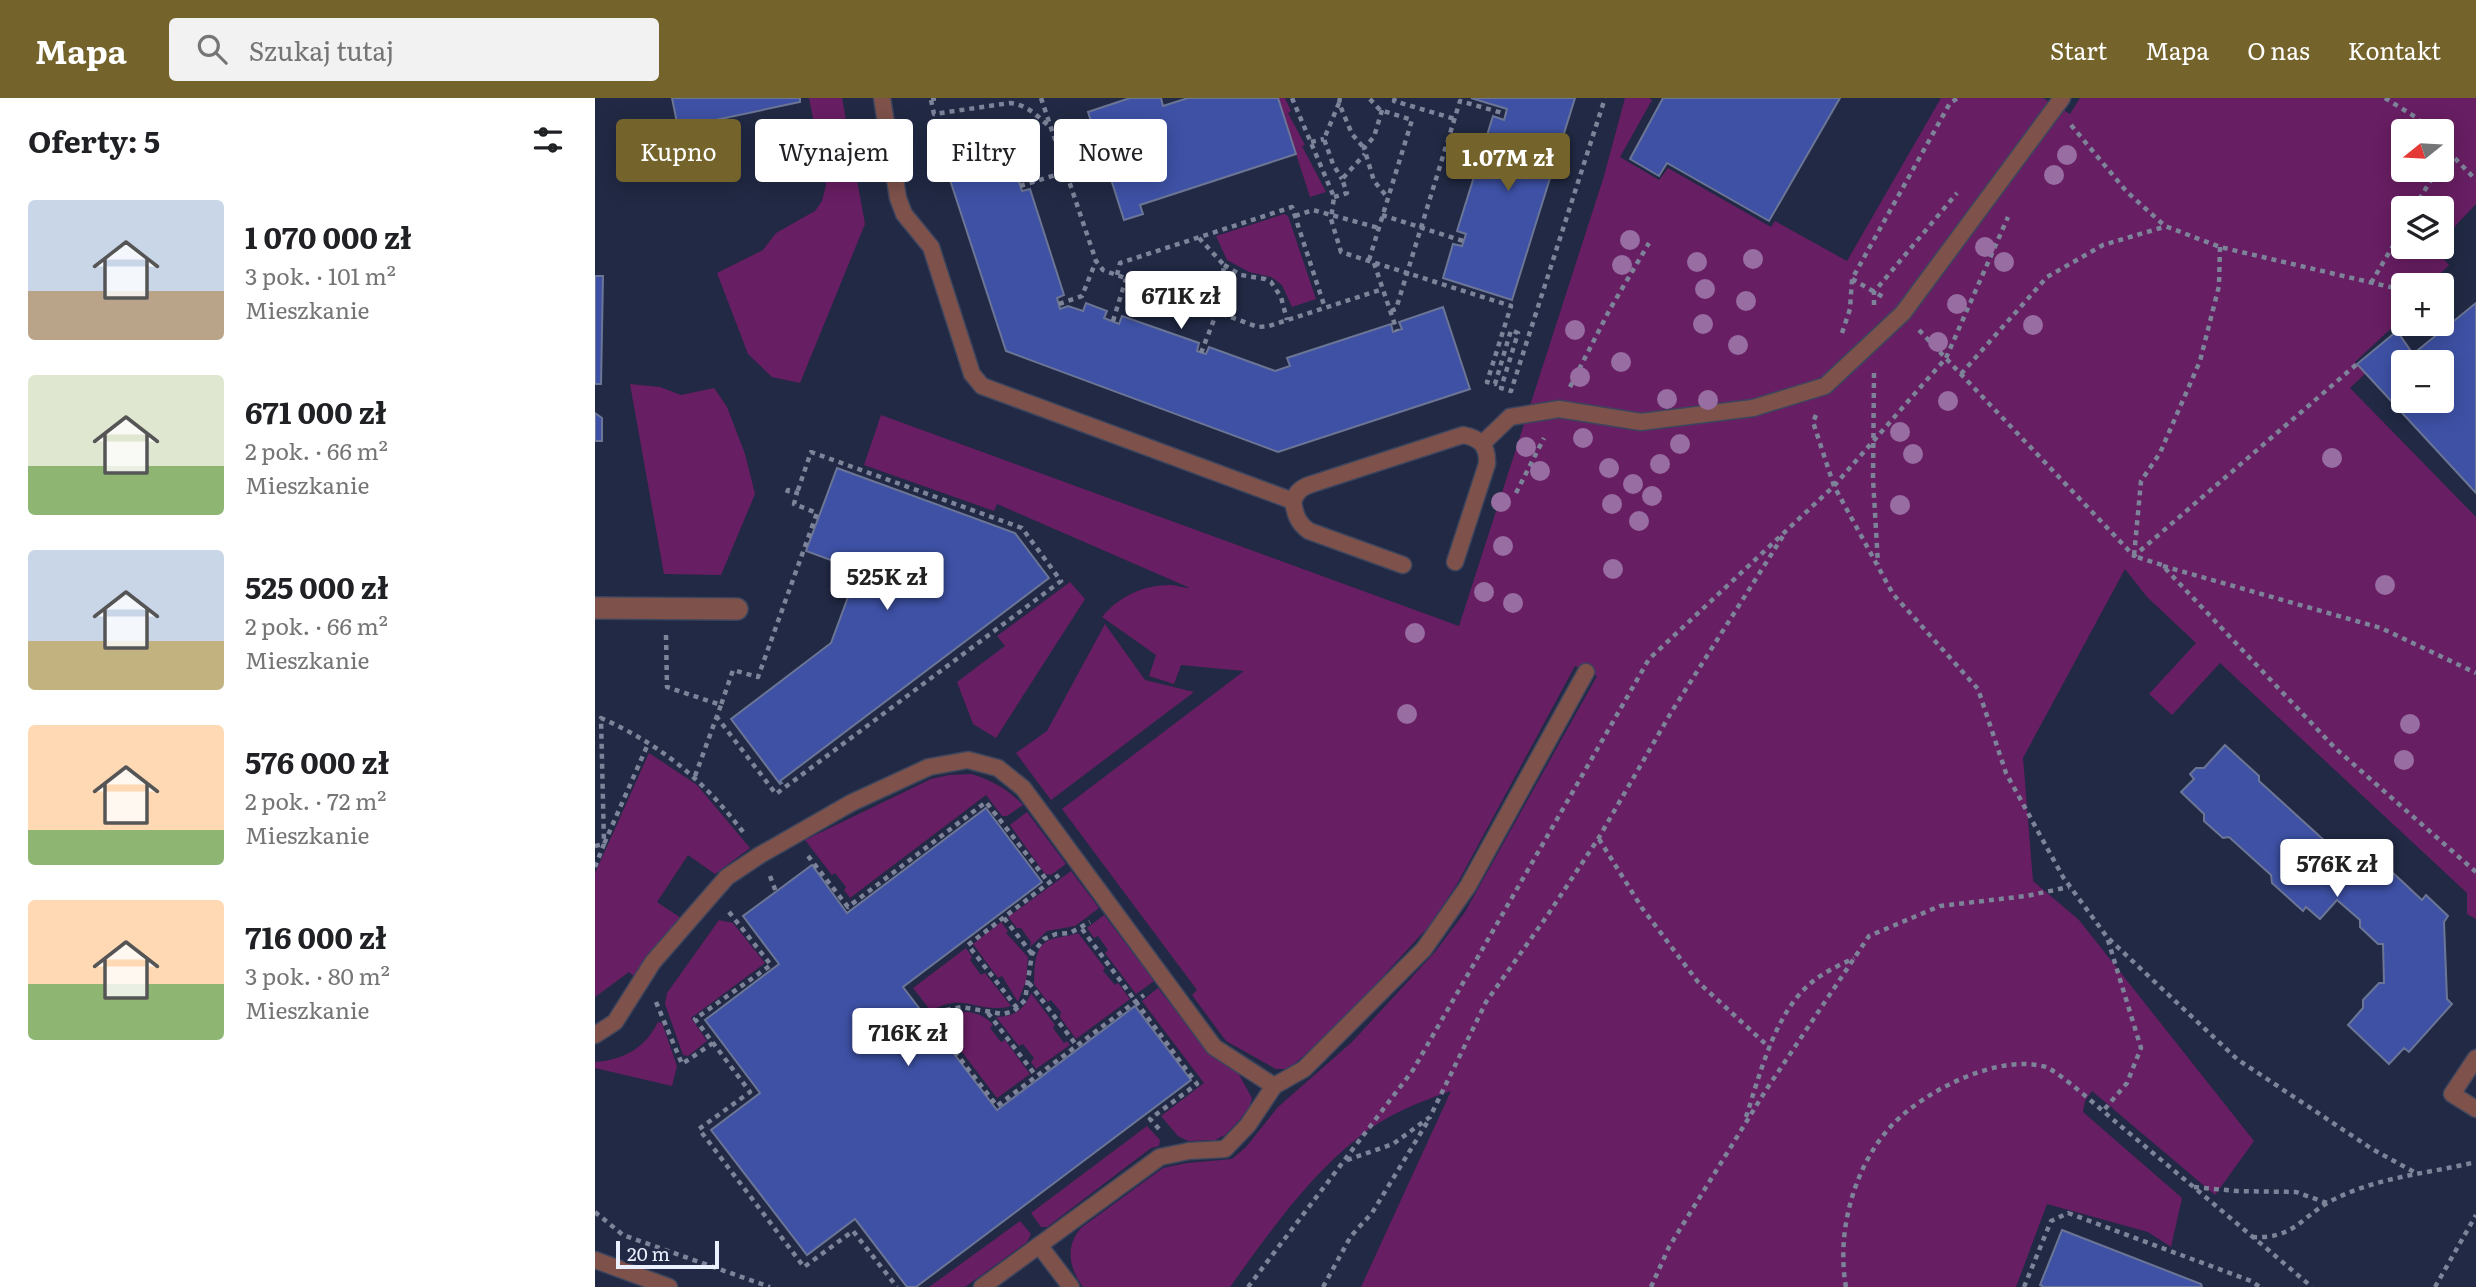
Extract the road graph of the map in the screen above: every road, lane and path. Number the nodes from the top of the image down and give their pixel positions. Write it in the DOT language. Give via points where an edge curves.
graph roads {
  1 [pos="883,98"];
  2 [pos="941,98"];
  3 [pos="1041,98"];
  4 [pos="1292,98"];
  5 [pos="1369,98"];
  6 [pos="1395,98"];
  7 [pos="1605,98"];
  8 [pos="1958,98"];
  9 [pos="2385,98"];
  10 [pos="931,99"];
  11 [pos="1339,100"];
  12 [pos="2059,103"];
  13 [pos="1382,110"];
  14 [pos="1506,114"];
  15 [pos="1455,119"];
  16 [pos="2418,119"];
  17 [pos="1051,128"];
  18 [pos="1054,137"];
  19 [pos="1324,139"];
  20 [pos="1311,142"];
  21 [pos="1365,151"];
  22 [pos="2454,157"];
  23 [pos="1054,175"];
  24 [pos="1342,179"];
  25 [pos="2476,180"];
  26 [pos="1070,182"];
  27 [pos="1020,186"];
  28 [pos="1334,197"];
  29 [pos="1388,198"];
  30 [pos="2013,208"];
  31 [pos="1331,215"];
  32 [pos="1383,215"];
  33 [pos="1295,216"];
  34 [pos="2165,226"];
  35 [pos="1421,227"];
  36 [pos="1379,228"];
  37 [pos="1199,237"];
  38 [pos="1463,241"];
  39 [pos="1649,243"];
  40 [pos="2220,247"];
  41 [pos="2391,249"];
  42 [pos="1096,261"];
  43 [pos="1371,261"];
  44 [pos="1224,265"];
  45 [pos="1407,273"];
  46 [pos="1117,275"];
  47 [pos="1126,279"];
  48 [pos="1852,279"];
  49 [pos="2371,283"];
  50 [pos="2391,287"];
  51 [pos="1383,289"];
  52 [pos="1059,304"];
  53 [pos="1203,306"];
  54 [pos="1325,307"];
  55 [pos="1391,311"];
  56 [pos="1217,312"];
  57 [pos="1903,313"];
  58 [pos="1287,320"];
  59 [pos="1113,321"];
  60 [pos="1397,331"];
  61 [pos="1842,335"];
  62 [pos="1201,353"];
  63 [pos="1946,358"];
  64 [pos="2357,364"];
  65 [pos="1961,374"];
  66 [pos="1825,386"];
  67 [pos="1559,409"];
  68 [pos="1483,443"];
  69 [pos="1834,486"];
  70 [pos="797,493"];
  71 [pos="1516,493"];
  72 [pos="1293,502"];
  73 [pos="1788,530"];
  74 [pos="2134,556"];
  75 [pos="1455,562"];
  76 [pos="1403,565"];
  77 [pos="2162,565"];
  78 [pos="595,608"];
  79 [pos="737,609"];
  80 [pos="1586,672"];
  81 [pos="2476,673"];
  82 [pos="720,705"];
  83 [pos="716,716"];
  84 [pos="648,744"];
  85 [pos="602,759"];
  86 [pos="595,760"];
  87 [pos="695,776"];
  88 [pos="1598,839"];
  89 [pos="604,844"];
  90 [pos="595,846"];
  91 [pos="806,853"];
  92 [pos="760,855"];
  93 [pos="1077,861"];
  94 [pos="595,867"];
  95 [pos="2476,872"];
  96 [pos="759,878"];
  97 [pos="1049,883"];
  98 [pos="2070,887"];
  99 [pos="776,892"];
  100 [pos="1110,905"];
  101 [pos="724,907"];
  102 [pos="1004,918"];
  103 [pos="1082,929"];
  104 [pos="2107,937"];
  105 [pos="1032,954"];
  106 [pos="1855,957"];
  107 [pos="1164,979"];
  108 [pos="1028,982"];
  109 [pos="638,987"];
  110 [pos="1136,1001"];
  111 [pos="1017,1008"];
  112 [pos="988,1012"];
  113 [pos="595,1035"];
  114 [pos="713,1043"];
  115 [pos="1077,1046"];
  116 [pos="1770,1048"];
  117 [pos="2476,1058"];
  118 [pos="1036,1076"];
  119 [pos="1274,1086"];
  120 [pos="2476,1109"];
  121 [pos="2103,1111"];
  122 [pos="1430,1117"];
  123 [pos="1743,1126"];
  124 [pos="1178,1153"];
  125 [pos="1344,1161"];
  126 [pos="2476,1163"];
  127 [pos="2416,1174"];
  128 [pos="2194,1188"];
  129 [pos="2327,1203"];
  130 [pos="595,1212"];
  131 [pos="2476,1215"];
  132 [pos="2252,1237"];
  133 [pos="1039,1245"];
  134 [pos="595,1260"];
  135 [pos="669,1287"];
  136 [pos="770,1287"];
  137 [pos="897,1287"];
  138 [pos="982,1287"];
  139 [pos="1071,1287"];
  140 [pos="1248,1287"];
  141 [pos="1323,1287"];
  142 [pos="1651,1287"];
  143 [pos="1846,1287"];
  144 [pos="2024,1287"];
  145 [pos="2260,1287"];
  146 [pos="2312,1287"];
  147 [pos="2435,1287"];
  1 -- 72 [label="lane" via="898,198 908,220 931,247 972,373 982,386"];
  2 -- 10 [label="path"];
  3 -- 17 [label="path"];
  4 -- 20 [label="path"];
  5 -- 13 [label="path"];
  6 -- 15 [label="path"];
  7 -- 45 [label="path" via="1511,391 1501,388 1518,333 1511,330 1495,384 1487,382 1511,306"];
  8 -- 48 [label="path" via="1950,103"];
  9 -- 16 [label="path"];
  10 -- 17 [label="path" via="934,114 1021,104"];
  11 -- 19 [label="path"];
  11 -- 21 [label="path" via="1352,134"];
  12 -- 34 [label="path" via="2127,192"];
  12 -- 57 [label="lane"];
  13 -- 21 [label="path"];
  13 -- 29 [label="path" via="1412,120"];
  14 -- 15 [label="path" via="1460,102"];
  15 -- 35 [label="path"];
  17 -- 18 [label="path"];
  19 -- 20 [label="path"];
  19 -- 24 [label="path"];
  20 -- 28 [label="path"];
  21 -- 24 [label="path"];
  21 -- 29 [label="path" via="1374,181"];
  22 -- 25 [label="path"];
  23 -- 27 [label="path"];
  24 -- 28 [label="path" via="1347,193"];
  26 -- 42 [label="path"];
  28 -- 31 [label="path"];
  29 -- 32 [label="path"];
  30 -- 63 [label="path"];
  31 -- 33 [label="path" via="1313,210"];
  31 -- 36 [label="path"];
  31 -- 43 [label="path" via="1341,252"];
  32 -- 35 [label="path"];
  32 -- 36 [label="path"];
  33 -- 37 [label="path" via="1292,207"];
  33 -- 54 [label="path"];
  34 -- 40 [label="path"];
  34 -- 65 [label="path" via="2103,245 2047,277"];
  35 -- 38 [label="path"];
  35 -- 45 [label="path"];
  36 -- 43 [label="path"];
  37 -- 44 [label="path"];
  37 -- 46 [label="path" via="1120,263"];
  39 -- 67 [label="path"];
  40 -- 49 [label="path"];
  40 -- 74 [label="path" via="2219,286 2200,360 2160,453 2141,481"];
  41 -- 49 [label="path"];
  42 -- 46 [label="path" via="1103,270"];
  42 -- 52 [label="path" via="1082,296"];
  43 -- 45 [label="path"];
  43 -- 51 [label="path"];
  44 -- 53 [label="path" via="1223,276"];
  44 -- 58 [label="path" via="1241,275 1271,282"];
  45 -- 55 [label="path" via="1396,309"];
  46 -- 47 [label="path"];
  47 -- 53 [label="path"];
  47 -- 59 [label="path"];
  48 -- 57 [label="path"];
  48 -- 61 [label="path"];
  49 -- 50 [label="path"];
  51 -- 54 [label="path"];
  51 -- 55 [label="path"];
  53 -- 56 [label="path"];
  54 -- 58 [label="path"];
  55 -- 60 [label="path"];
  56 -- 58 [label="path" via="1258,327"];
  56 -- 62 [label="path"];
  57 -- 63 [label="path"];
  57 -- 66 [label="lane"];
  63 -- 65 [label="path"];
  63 -- 69 [label="path"];
  64 -- 74 [label="path"];
  65 -- 74 [label="path"];
  66 -- 67 [label="lane" via="1753,408 1641,422"];
  66 -- 69 [label="path" via="1813,422"];
  67 -- 68 [label="lane" via="1510,417"];
  67 -- 71 [label="path"];
  68 -- 72 [label="lane" via="1463,435 1303,487"];
  68 -- 75 [label="lane" via="1487,464"];
  69 -- 73 [label="path"];
  69 -- 98 [label="path" via="1893,594 1978,690 2006,773"];
  70 -- 83 [label="path" via="811,452 1022,528 1061,581 776,794"];
  72 -- 76 [label="lane" via="1295,515 1309,531"];
  73 -- 88 [label="path" via="1672,711"];
  73 -- 125 [label="path" via="1649,659 1413,1070"];
  74 -- 77 [label="path"];
  77 -- 81 [label="path" via="2381,628"];
  77 -- 95 [label="path" via="2335,748"];
  78 -- 79 [label="street"];
  80 -- 119 [label="lane" via="1468,886 1424,949 1304,1069"];
  82 -- 83 [label="path"];
  83 -- 87 [label="path"];
  84 -- 85 [label="path" via="601,718"];
  84 -- 87 [label="path"];
  84 -- 89 [label="path"];
  85 -- 86 [label="path"];
  85 -- 89 [label="path"];
  87 -- 92 [label="path"];
  88 -- 116 [label="path" via="1698,982"];
  88 -- 122 [label="path" via="1486,1002"];
  89 -- 90 [label="path"];
  89 -- 94 [label="path"];
  91 -- 97 [label="path" via="848,907 986,802"];
  92 -- 93 [label="lane" via="851,803 918,772 968,760 998,768 1023,788"];
  92 -- 109 [label="lane" via="727,877 653,962"];
  93 -- 97 [label="path"];
  93 -- 100 [label="lane"];
  96 -- 99 [label="path" via="768,870"];
  97 -- 102 [label="path"];
  98 -- 104 [label="path"];
  98 -- 106 [label="path" via="1940,905 1869,936"];
  100 -- 103 [label="path"];
  100 -- 107 [label="lane"];
  101 -- 114 [label="path" via="771,965 695,1019"];
  102 -- 105 [label="path"];
  102 -- 111 [label="path" via="968,945"];
  103 -- 105 [label="path" via="1044,939"];
  103 -- 110 [label="path"];
  104 -- 121 [label="path" via="2141,1048 2127,1083"];
  104 -- 127 [label="path" via="2237,1059"];
  105 -- 108 [label="path"];
  106 -- 116 [label="path" via="1815,979 1786,1010"];
  106 -- 123 [label="path"];
  107 -- 110 [label="path"];
  107 -- 119 [label="lane" via="1214,1046"];
  108 -- 111 [label="path" via="1025,1000"];
  108 -- 115 [label="path"];
  109 -- 113 [label="lane" via="615,1022"];
  109 -- 114 [label="path" via="656,1001 682,1064"];
  110 -- 115 [label="path"];
  110 -- 124 [label="path" via="1197,1084 1150,1119"];
  111 -- 112 [label="path" via="1003,1014"];
  112 -- 118 [label="path"];
  112 -- 118 [label="path" via="961,1007 930,1020 997,1106"];
  114 -- 137 [label="path" via="750,1091 699,1129 804,1267 853,1231"];
  115 -- 118 [label="path"];
  116 -- 123 [label="path"];
  117 -- 120 [label="lane" via="2452,1094"];
  119 -- 124 [label="lane" via="1225,1149"];
  121 -- 128 [label="path"];
  121 -- 143 [label="path" via="2047,1068 2002,1067 1964,1076 1936,1090 1881,1136 1858,1180 1844,1226"];
  122 -- 125 [label="path" via="1393,1144"];
  122 -- 141 [label="path"];
  123 -- 142 [label="path" via="1669,1247"];
  124 -- 133 [label="lane" via="1160,1157"];
  125 -- 140 [label="path"];
  126 -- 127 [label="path"];
  127 -- 129 [label="path" via="2365,1185"];
  128 -- 129 [label="path" via="2296,1192"];
  128 -- 132 [label="path"];
  129 -- 132 [label="path" via="2291,1231 2271,1238"];
  130 -- 136 [label="path" via="623,1235"];
  131 -- 147 [label="path"];
  132 -- 146 [label="path"];
  133 -- 138 [label="lane"];
  133 -- 139 [label="lane"];
  134 -- 135 [label="lane"];
  144 -- 145 [label="path" via="2052,1221 2068,1213"];
}
